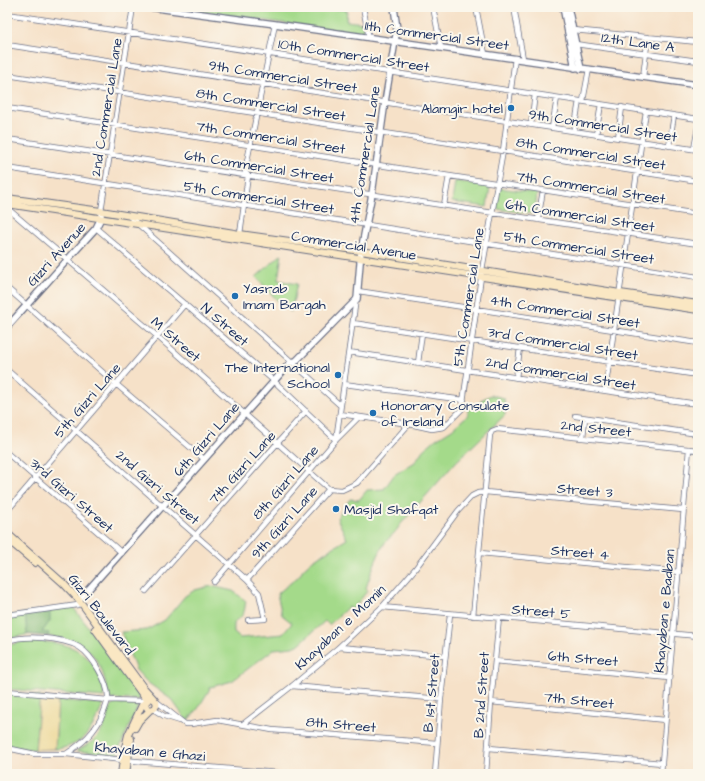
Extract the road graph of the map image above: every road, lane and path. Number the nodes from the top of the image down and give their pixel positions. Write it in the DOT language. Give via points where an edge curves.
graph roads {
  1 [pos="133,7"];
  2 [pos="152,7"];
  3 [pos="363,7"];
  4 [pos="394,7"];
  5 [pos="433,7"];
  6 [pos="476,7"];
  7 [pos="514,7"];
  8 [pos="564,7"];
  9 [pos="568,7"];
  10 [pos="7,14"];
  11 [pos="276,24"];
  12 [pos="573,30"];
  13 [pos="129,32"];
  14 [pos="648,37"];
  15 [pos="369,38"];
  16 [pos="396,41"];
  17 [pos="698,42"];
  18 [pos="575,44"];
  19 [pos="7,45"];
  20 [pos="441,48"];
  21 [pos="269,54"];
  22 [pos="485,54"];
  23 [pos="646,54"];
  24 [pos="515,58"];
  25 [pos="523,59"];
  26 [pos="698,61"];
  27 [pos="124,63"];
  28 [pos="574,68"];
  29 [pos="581,69"];
  30 [pos="589,69"];
  31 [pos="390,72"];
  32 [pos="7,75"];
  33 [pos="643,77"];
  34 [pos="262,84"];
  35 [pos="698,85"];
  36 [pos="511,91"];
  37 [pos="120,92"];
  38 [pos="535,94"];
  39 [pos="557,98"];
  40 [pos="581,101"];
  41 [pos="385,102"];
  42 [pos="601,104"];
  43 [pos="7,108"];
  44 [pos="622,108"];
  45 [pos="646,111"];
  46 [pos="256,113"];
  47 [pos="674,115"];
  48 [pos="698,119"];
  49 [pos="507,121"];
  50 [pos="531,124"];
  51 [pos="115,125"];
  52 [pos="698,127"];
  53 [pos="552,128"];
  54 [pos="574,131"];
  55 [pos="381,132"];
  56 [pos="596,135"];
  57 [pos="7,138"];
  58 [pos="618,138"];
  59 [pos="642,142"];
  60 [pos="251,145"];
  61 [pos="669,146"];
  62 [pos="696,150"];
  63 [pos="503,151"];
  64 [pos="110,154"];
  65 [pos="376,165"];
  66 [pos="7,168"];
  67 [pos="638,171"];
  68 [pos="248,176"];
  69 [pos="449,176"];
  70 [pos="698,181"];
  71 [pos="497,183"];
  72 [pos="105,184"];
  73 [pos="543,190"];
  74 [pos="372,194"];
  75 [pos="7,198"];
  76 [pos="7,204"];
  77 [pos="633,204"];
  78 [pos="444,205"];
  79 [pos="244,206"];
  80 [pos="7,208"];
  81 [pos="492,213"];
  82 [pos="101,214"];
  83 [pos="698,214"];
  84 [pos="129,216"];
  85 [pos="538,220"];
  86 [pos="135,223"];
  87 [pos="366,225"];
  88 [pos="96,228"];
  89 [pos="628,233"];
  90 [pos="240,234"];
  91 [pos="487,244"];
  92 [pos="698,244"];
  93 [pos="361,254"];
  94 [pos="66,260"];
  95 [pos="624,266"];
  96 [pos="482,274"];
  97 [pos="698,277"];
  98 [pos="7,288"];
  99 [pos="358,291"];
  100 [pos="620,296"];
  101 [pos="357,299"];
  102 [pos="185,304"];
  103 [pos="698,304"];
  104 [pos="26,305"];
  105 [pos="477,309"];
  106 [pos="698,310"];
  107 [pos="353,323"];
  108 [pos="7,327"];
  109 [pos="615,330"];
  110 [pos="422,333"];
  111 [pos="157,336"];
  112 [pos="472,340"];
  113 [pos="698,343"];
  114 [pos="520,348"];
  115 [pos="349,352"];
  116 [pos="610,361"];
  117 [pos="291,362"];
  118 [pos="418,363"];
  119 [pos="7,370"];
  120 [pos="468,370"];
  121 [pos="698,375"];
  122 [pos="516,378"];
  123 [pos="274,381"];
  124 [pos="116,384"];
  125 [pos="344,384"];
  126 [pos="605,391"];
  127 [pos="464,400"];
  128 [pos="698,404"];
  129 [pos="341,406"];
  130 [pos="306,411"];
  131 [pos="245,413"];
  132 [pos="340,414"];
  133 [pos="575,416"];
  134 [pos="359,417"];
  135 [pos="585,418"];
  136 [pos="409,424"];
  137 [pos="75,430"];
  138 [pos="698,434"];
  139 [pos="583,438"];
  140 [pos="336,440"];
  141 [pos="278,443"];
  142 [pos="689,449"];
  143 [pos="698,450"];
  144 [pos="7,453"];
  145 [pos="204,460"];
  146 [pos="309,471"];
  147 [pos="35,478"];
  148 [pos="329,489"];
  149 [pos="485,492"];
  150 [pos="163,506"];
  151 [pos="7,510"];
  152 [pos="683,510"];
  153 [pos="7,533"];
  154 [pos="196,535"];
  155 [pos="7,539"];
  156 [pos="122,553"];
  157 [pos="480,553"];
  158 [pos="230,564"];
  159 [pos="679,572"];
  160 [pos="247,580"];
  161 [pos="214,582"];
  162 [pos="146,591"];
  163 [pos="78,602"];
  164 [pos="382,607"];
  165 [pos="450,614"];
  166 [pos="7,615"];
  167 [pos="473,616"];
  168 [pos="498,618"];
  169 [pos="248,620"];
  170 [pos="672,634"];
  171 [pos="698,636"];
  172 [pos="7,641"];
  173 [pos="339,646"];
  174 [pos="445,656"];
  175 [pos="494,661"];
  176 [pos="669,678"];
  177 [pos="292,686"];
  178 [pos="7,691"];
  179 [pos="441,699"];
  180 [pos="108,700"];
  181 [pos="155,700"];
  182 [pos="146,701"];
  183 [pos="491,702"];
  184 [pos="152,709"];
  185 [pos="665,720"];
  186 [pos="180,721"];
  187 [pos="243,724"];
  188 [pos="437,743"];
  189 [pos="7,748"];
  190 [pos="489,748"];
  191 [pos="66,754"];
  192 [pos="125,761"];
  193 [pos="662,763"];
  194 [pos="121,774"];
  195 [pos="126,774"];
  196 [pos="290,774"];
  197 [pos="435,774"];
  198 [pos="486,774"];
  199 [pos="661,774"];
  1 -- 13 [label="street, 2nd Commercial Lane"];
  2 -- 11 [label="street, 11th Commercial Street"];
  3 -- 15 [label="street"];
  4 -- 16 [label="street, 4th Commercial Lane"];
  5 -- 20 [label="street"];
  6 -- 22 [label="street"];
  7 -- 25 [label="street"];
  8 -- 28 [label="street"];
  9 -- 12 [label="street"];
  10 -- 13 [label="street, 10th Commercial Street"];
  11 -- 15 [label="street, 11th Commercial Street"];
  11 -- 21 [label="street"];
  12 -- 14 [label="street"];
  12 -- 18 [label="street"];
  13 -- 21 [label="street, 10th Commercial Street"];
  13 -- 27 [label="street, 2nd Commercial Lane"];
  14 -- 17 [label="street"];
  14 -- 23 [label="street"];
  15 -- 16 [label="street, 11th Commercial Street"];
  16 -- 20 [label="street, 11th Commercial Street"];
  16 -- 31 [label="street, 4th Commercial Lane"];
  18 -- 23 [label="street, 12th Lane A"];
  18 -- 29 [label="street"];
  19 -- 27 [label="street, 9th Commercial Street"];
  20 -- 22 [label="street, 11th Commercial Street"];
  21 -- 31 [label="street, 10th Commercial Street"];
  21 -- 34 [label="street"];
  22 -- 24 [label="street, 11th Commercial Street"];
  23 -- 26 [label="street, 12th Lane A"];
  23 -- 33 [label="street"];
  24 -- 25 [label="street, 11th Commercial Street"];
  24 -- 36 [label="street, 5th Commercial Lane"];
  25 -- 28 [label="street, 11th Commercial Street"];
  27 -- 34 [label="street, 9th Commercial Street"];
  27 -- 37 [label="street, 2nd Commercial Lane"];
  28 -- 29 [label="street, 11th Commercial Street"];
  29 -- 30 [label="street, 11th Commercial Street"];
  30 -- 33 [label="street, 11th Commercial Street"];
  30 -- 40 [label="street"];
  31 -- 36 [label="street, 10th Commercial Street"];
  31 -- 41 [label="street, 4th Commercial Lane"];
  32 -- 37 [label="street, 8th Commercial Street"];
  33 -- 35 [label="street, 11th Commercial Street"];
  34 -- 41 [label="street, 9th Commercial Street"];
  34 -- 46 [label="street"];
  36 -- 38 [label="street, 10th Commercial Street"];
  36 -- 49 [label="street, 5th Commercial Lane"];
  37 -- 46 [label="street, 8th Commercial Street"];
  37 -- 51 [label="street, 2nd Commercial Lane"];
  38 -- 39 [label="street, 10th Commercial Street"];
  38 -- 50 [label="street"];
  39 -- 40 [label="street, 10th Commercial Street"];
  39 -- 53 [label="street"];
  40 -- 42 [label="street, 10th Commercial Street"];
  40 -- 54 [label="street"];
  41 -- 49 [label="street, 9th Commercial Street"];
  41 -- 55 [label="street, 4th Commercial Lane"];
  42 -- 44 [label="street, 10th Commercial Street"];
  42 -- 56 [label="street"];
  43 -- 51 [label="street, 7th Commercial Street"];
  44 -- 45 [label="street, 10th Commercial Street"];
  44 -- 58 [label="street"];
  45 -- 47 [label="street, 10th Commercial Street"];
  45 -- 59 [label="street"];
  46 -- 55 [label="street, 8th Commercial Street"];
  46 -- 60 [label="street"];
  47 -- 48 [label="street, 10th Commercial Street"];
  47 -- 61 [label="street"];
  49 -- 50 [label="street, 9th Commercial Street"];
  49 -- 63 [label="street, 5th Commercial Lane"];
  50 -- 53 [label="street, 9th Commercial Street"];
  51 -- 60 [label="street, 7th Commercial Street"];
  51 -- 64 [label="street, 2nd Commercial Lane"];
  52 -- 62 [label="street"];
  53 -- 54 [label="street, 9th Commercial Street"];
  54 -- 56 [label="street, 9th Commercial Street"];
  55 -- 63 [label="street, 8th Commercial Street"];
  55 -- 65 [label="street, 4th Commercial Lane"];
  56 -- 58 [label="street, 9th Commercial Street"];
  57 -- 64 [label="street, 6th Commercial Street"];
  58 -- 59 [label="street, 9th Commercial Street"];
  59 -- 61 [label="street, 9th Commercial Street"];
  59 -- 67 [label="street"];
  60 -- 65 [label="street, 7th Commercial Street"];
  60 -- 68 [label="street" via="245,171"];
  61 -- 62 [label="street, 9th Commercial Street"];
  63 -- 67 [label="street, 8th Commercial Street"];
  63 -- 71 [label="street, 5th Commercial Lane"];
  64 -- 68 [label="street, 6th Commercial Street"];
  64 -- 72 [label="street, 2nd Commercial Lane"];
  65 -- 69 [label="street, 7th Commercial Street"];
  65 -- 74 [label="street, 4th Commercial Lane"];
  66 -- 72 [label="street, 5th Commercial Street"];
  67 -- 70 [label="street, 8th Commercial Street"];
  67 -- 77 [label="street"];
  68 -- 74 [label="street, 6th Commercial Street"];
  68 -- 79 [label="street"];
  69 -- 71 [label="street, 7th Commercial Street"];
  69 -- 78 [label="street"];
  71 -- 73 [label="street, 7th Commercial Street"];
  71 -- 81 [label="street, 5th Commercial Lane"];
  72 -- 79 [label="street, 5th Commercial Street"];
  72 -- 82 [label="street, 2nd Commercial Lane"];
  73 -- 77 [label="street, 7th Commercial Street"];
  73 -- 85 [label="street"];
  74 -- 78 [label="street, 6th Commercial Street"];
  74 -- 87 [label="street, 4th Commercial Lane"];
  75 -- 82 [label="main road, Commercial Avenue"];
  76 -- 82 [label="main road, Commercial Avenue"];
  77 -- 83 [label="street, 7th Commercial Street"];
  77 -- 89 [label="street"];
  78 -- 81 [label="street, 6th Commercial Street"];
  79 -- 87 [label="street, 5th Commercial Street"];
  79 -- 90 [label="street"];
  80 -- 94 [label="street, M Street"];
  81 -- 85 [label="street, 6th Commercial Street"];
  81 -- 91 [label="street, 5th Commercial Lane"];
  82 -- 84 [label="main road, Commercial Avenue"];
  82 -- 86 [label="main road, Commercial Avenue"];
  82 -- 88 [label="street, Gizri Avenue"];
  84 -- 86 [label="street"];
  84 -- 90 [label="main road, Commercial Avenue"];
  85 -- 89 [label="street, 6th Commercial Street"];
  86 -- 93 [label="main road, Commercial Avenue"];
  86 -- 117 [label="street"];
  87 -- 91 [label="street, 5th Commercial Street"];
  87 -- 93 [label="street, 4th Commercial Lane"];
  88 -- 94 [label="street, Gizri Avenue"];
  88 -- 102 [label="street, N Street"];
  89 -- 92 [label="street, 6th Commercial Street"];
  89 -- 95 [label="street"];
  90 -- 93 [label="main road, Commercial Avenue"];
  91 -- 95 [label="street, 5th Commercial Street"];
  91 -- 96 [label="street, 5th Commercial Lane"];
  93 -- 96 [label="main road, Commercial Avenue"];
  93 -- 99 [label="street, 4th Commercial Lane"];
  94 -- 104 [label="street, Gizri Avenue"];
  94 -- 111 [label="street, M Street"];
  95 -- 97 [label="street, 5th Commercial Street"];
  95 -- 100 [label="street"];
  96 -- 100 [label="main road, Commercial Avenue"];
  96 -- 105 [label="street, 5th Commercial Lane"];
  98 -- 104 [label="street"];
  99 -- 101 [label="street, 4th Commercial Lane"];
  99 -- 105 [label="street, 4th Commercial Street"];
  100 -- 103 [label="main road, Commercial Avenue"];
  100 -- 106 [label="main road, Commercial Avenue"];
  100 -- 109 [label="street"];
  101 -- 107 [label="street, 4th Commercial Lane"];
  101 -- 117 [label="street, 6th Gizri Lane" via="296,361"];
  102 -- 111 [label="street, 5th Gizri Lane"];
  102 -- 123 [label="street, N Street"];
  104 -- 108 [label="street, Gizri Avenue"];
  104 -- 124 [label="street"];
  105 -- 109 [label="street, 4th Commercial Street"];
  105 -- 112 [label="street, 5th Commercial Lane"];
  107 -- 110 [label="street, 3rd Commercial Street"];
  107 -- 115 [label="street, 4th Commercial Lane"];
  109 -- 113 [label="street, 4th Commercial Street"];
  109 -- 116 [label="street"];
  110 -- 112 [label="street, 3rd Commercial Street"];
  110 -- 118 [label="street"];
  111 -- 124 [label="street, 5th Gizri Lane"];
  111 -- 131 [label="street, M Street"];
  112 -- 114 [label="street, 3rd Commercial Street"];
  112 -- 120 [label="street, 5th Commercial Lane"];
  114 -- 116 [label="street, 3rd Commercial Street"];
  114 -- 122 [label="street"];
  115 -- 118 [label="street, 2nd Commercial Street"];
  115 -- 125 [label="street, 4th Commercial Lane"];
  116 -- 121 [label="street, 3rd Commercial Street"];
  116 -- 126 [label="street"];
  117 -- 123 [label="street, 6th Gizri Lane"];
  117 -- 129 [label="street"];
  118 -- 120 [label="street, 2nd Commercial Street"];
  119 -- 137 [label="street, 2nd Gizri Street"];
  120 -- 122 [label="street, 2nd Commercial Street"];
  120 -- 127 [label="street, 5th Commercial Lane"];
  122 -- 126 [label="street, 2nd Commercial Street"];
  123 -- 130 [label="street, N Street"];
  123 -- 131 [label="street, 6th Gizri Lane"];
  124 -- 137 [label="street, 5th Gizri Lane"];
  124 -- 145 [label="street"];
  125 -- 127 [label="street"];
  125 -- 129 [label="street, 4th Commercial Lane"];
  126 -- 128 [label="street, 2nd Commercial Street"];
  127 -- 136 [label="street, 5th Commercial Lane" via="462,409 444,427 432,429"];
  129 -- 132 [label="street, 4th Commercial Lane"];
  130 -- 140 [label="street, N Street"];
  130 -- 141 [label="street, 7th Gizri Lane"];
  131 -- 141 [label="street, M Street"];
  131 -- 145 [label="street, 6th Gizri Lane"];
  132 -- 134 [label="street, 5th Commercial Lane"];
  132 -- 140 [label="street, 4th Commercial Lane"];
  133 -- 135 [label="street"];
  134 -- 136 [label="street, 5th Commercial Lane"];
  134 -- 140 [label="street, 8th Gizri Lane"];
  135 -- 138 [label="street"];
  135 -- 139 [label="street"];
  136 -- 148 [label="street, 9th Gizri Lane" via="357,483 342,490"];
  137 -- 147 [label="street, 5th Gizri Lane"];
  137 -- 150 [label="street, 2nd Gizri Street"];
  139 -- 142 [label="street, 2nd Street"];
  139 -- 149 [label="street, 2nd Street" via="497,429 492,431"];
  140 -- 146 [label="street, 8th Gizri Lane"];
  141 -- 146 [label="street, M Street"];
  141 -- 154 [label="street, 7th Gizri Lane"];
  142 -- 143 [label="street, 2nd Street"];
  142 -- 152 [label="street, Khayaban e Badban"];
  144 -- 147 [label="street, 3rd Gizri Street"];
  145 -- 150 [label="street, 6th Gizri Lane"];
  146 -- 148 [label="street, M Street"];
  146 -- 158 [label="street, 8th Gizri Lane"];
  147 -- 151 [label="street, 5th Gizri Lane"];
  147 -- 156 [label="street, 3rd Gizri Street"];
  148 -- 160 [label="street, 9th Gizri Lane"];
  149 -- 152 [label="street, Street 3"];
  149 -- 157 [label="street"];
  149 -- 164 [label="street, Khayaban e Momin" via="472,496 458,511 415,569"];
  150 -- 154 [label="street, 2nd Gizri Street"];
  150 -- 156 [label="street, 6th Gizri Lane"];
  152 -- 159 [label="street, Khayaban e Badban"];
  153 -- 163 [label="main road, Gizri Boulevard" via="63,583"];
  154 -- 158 [label="street, 2nd Gizri Street"];
  154 -- 162 [label="street, 7th Gizri Lane"];
  155 -- 163 [label="main road, Gizri Boulevard"];
  156 -- 163 [label="street, 6th Gizri Lane"];
  157 -- 159 [label="street, Street 4"];
  157 -- 167 [label="street"];
  158 -- 160 [label="street, 2nd Gizri Street"];
  158 -- 161 [label="street, 8th Gizri Lane"];
  159 -- 170 [label="street, Khayaban e Badban"];
  160 -- 169 [label="street, 2nd Gizri Street" via="259,593 265,619"];
  163 -- 166 [label="street"];
  163 -- 181 [label="main road, Gizri Boulevard"];
  163 -- 182 [label="main road, Gizri Boulevard"];
  164 -- 165 [label="street, Street 5"];
  164 -- 173 [label="street, Khayaban e Momin"];
  165 -- 167 [label="street, Street 5"];
  165 -- 174 [label="street, B 1st Street"];
  167 -- 168 [label="street, Street 5"];
  168 -- 170 [label="street, Street 5"];
  168 -- 175 [label="street, B 2nd Street"];
  170 -- 171 [label="street, Street 5"];
  170 -- 176 [label="street, Khayaban e Badban"];
  172 -- 180 [label="street" via="32,637 54,639 80,647 98,668"];
  173 -- 174 [label="street"];
  173 -- 177 [label="street, Khayaban e Momin"];
  174 -- 179 [label="street, B 1st Street"];
  175 -- 176 [label="street, 6th Street"];
  175 -- 183 [label="street, B 2nd Street"];
  176 -- 185 [label="street, Khayaban e Badban"];
  177 -- 179 [label="street"];
  177 -- 187 [label="street, Khayaban e Momin"];
  178 -- 180 [label="street"];
  179 -- 188 [label="street, B 1st Street"];
  180 -- 182 [label="street"];
  180 -- 191 [label="street" via="91,734"];
  181 -- 182 [label="main road" via="150,698"];
  181 -- 184 [label="main road" via="156,706"];
  181 -- 186 [label="street"];
  182 -- 184 [label="main road" via="146,707"];
  182 -- 192 [label="main road" via="128,735"];
  183 -- 185 [label="street, 7th Street"];
  183 -- 190 [label="street, B 2nd Street"];
  184 -- 186 [label="street"];
  184 -- 192 [label="main road" via="139,721 134,730"];
  185 -- 193 [label="street, Khayaban e Badban"];
  186 -- 187 [label="street" via="191,724 217,720"];
  187 -- 188 [label="street, 8th Street" via="272,730"];
  188 -- 197 [label="street, B 1st Street"];
  189 -- 191 [label="street, Khayaban e Ghazi" via="35,754"];
  190 -- 193 [label="street"];
  190 -- 198 [label="street, B 2nd Street"];
  191 -- 192 [label="street, Khayaban e Ghazi"];
  192 -- 194 [label="main road"];
  192 -- 195 [label="main road"];
  192 -- 196 [label="street, Khayaban e Ghazi"];
  193 -- 199 [label="street, Khayaban e Badban"];
}
